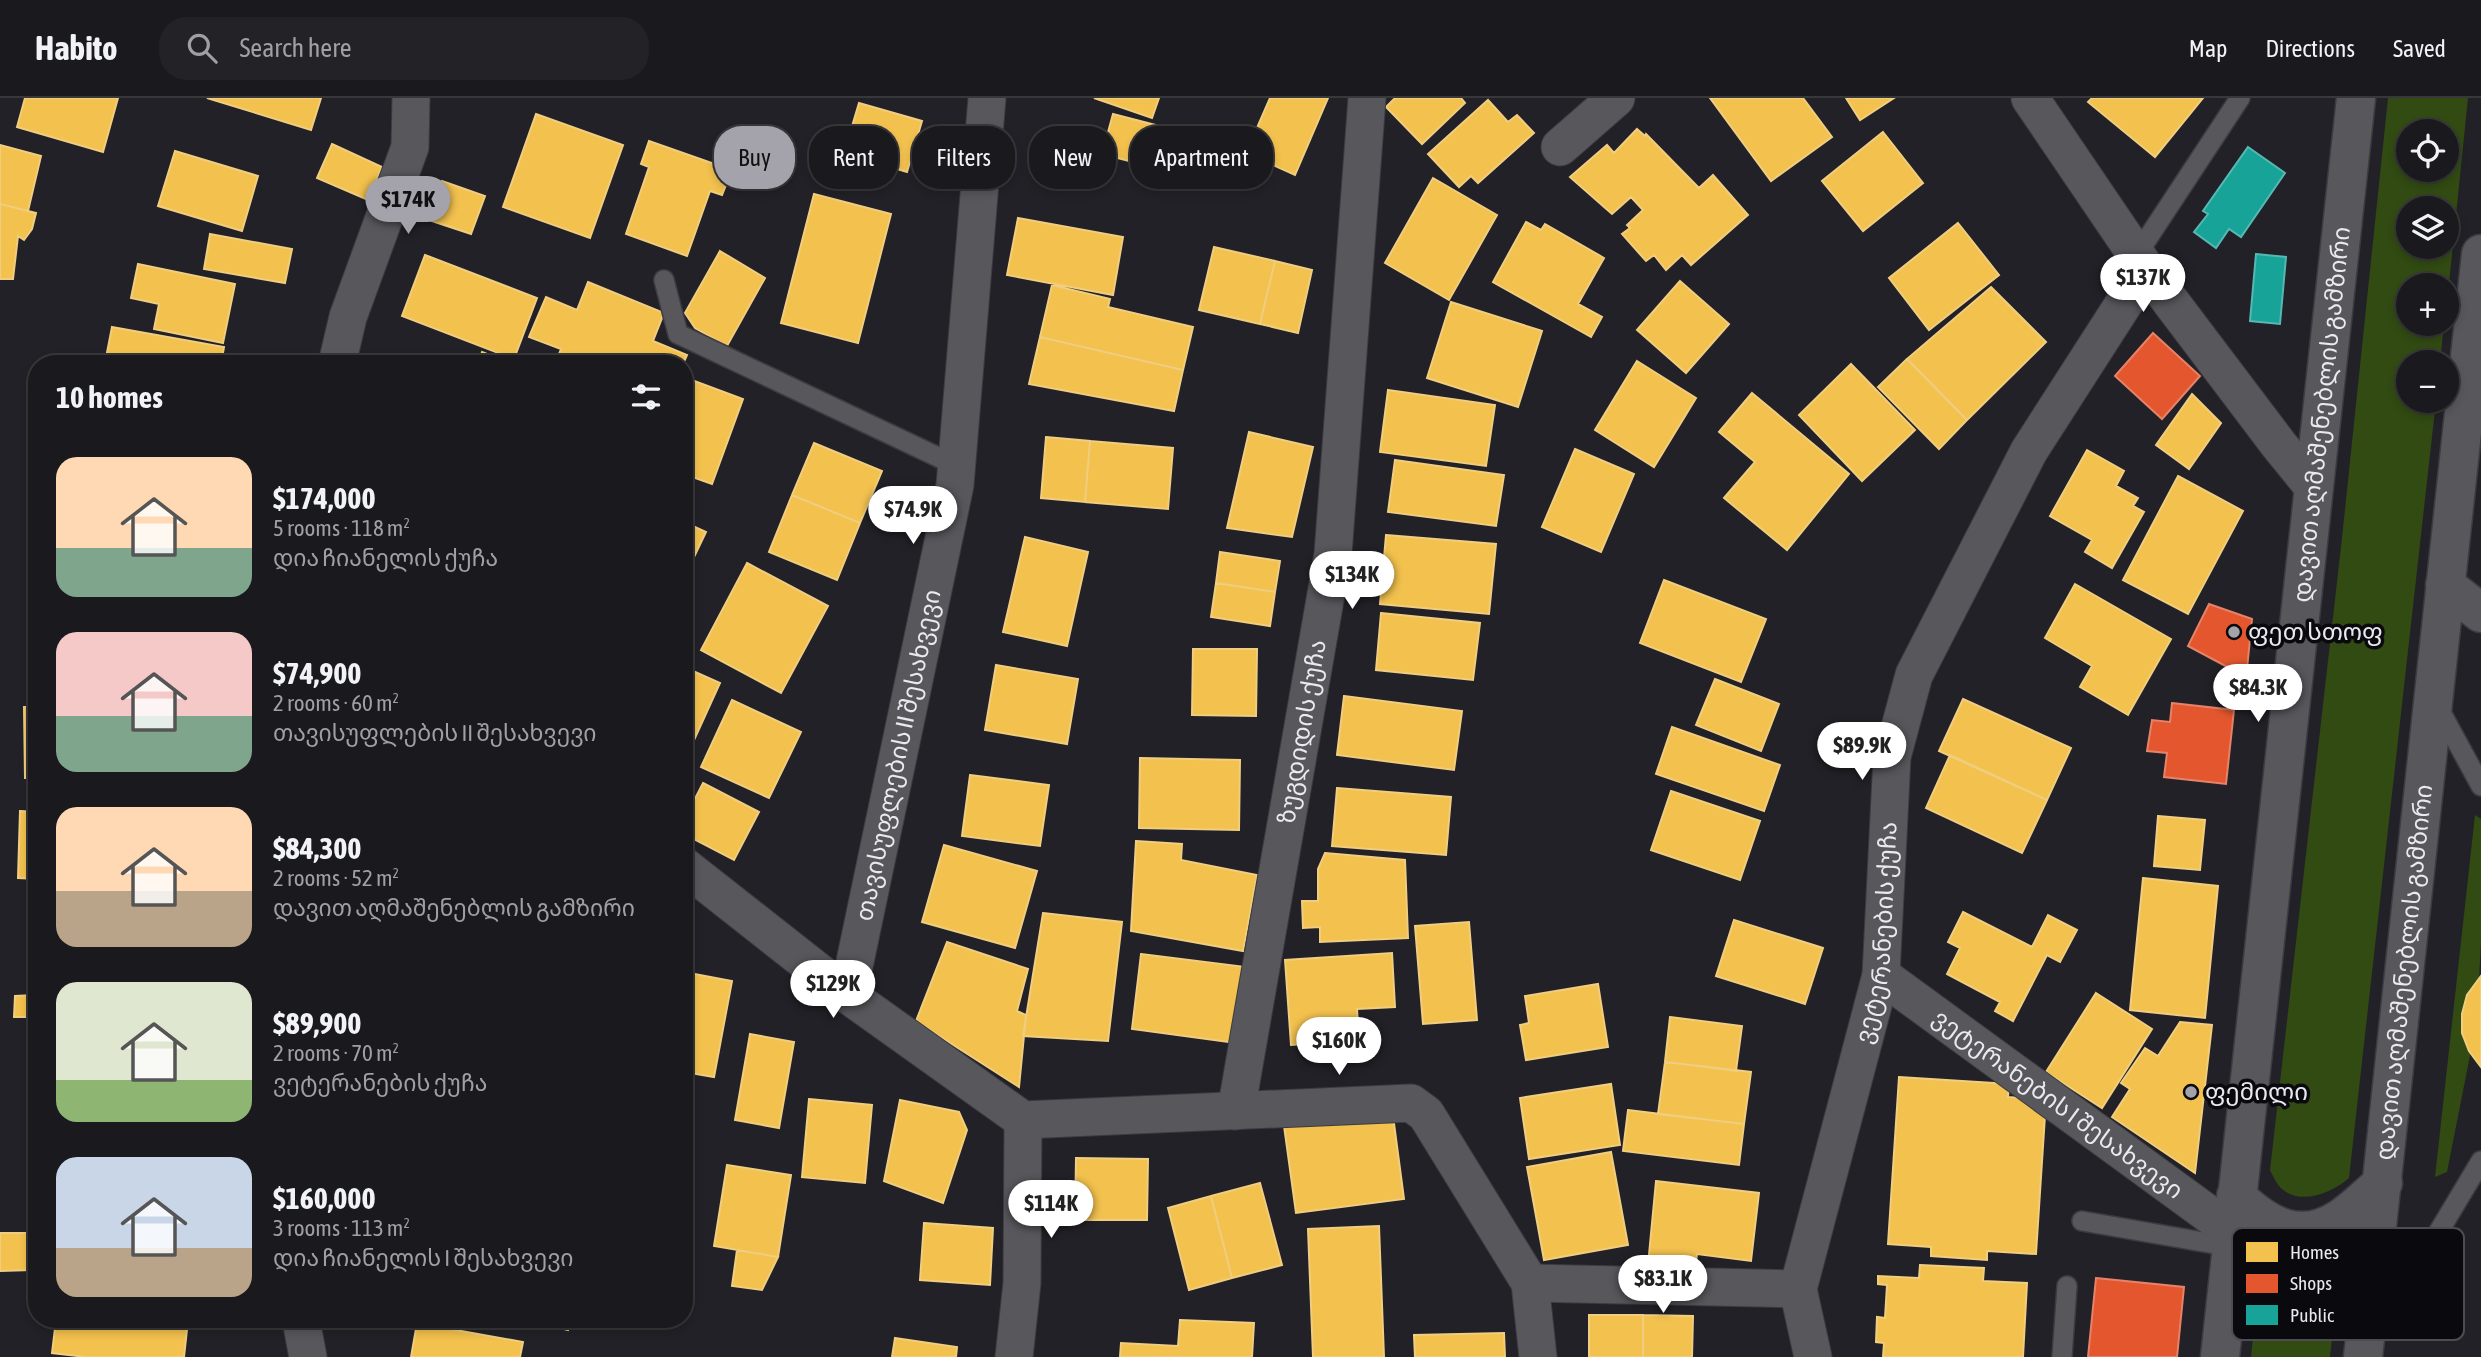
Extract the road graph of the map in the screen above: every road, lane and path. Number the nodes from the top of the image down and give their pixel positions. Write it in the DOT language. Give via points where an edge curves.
graph roads {
  1 [pos="411,98"];
  2 [pos="987,98"];
  3 [pos="1367,98"];
  4 [pos="1616,98"];
  5 [pos="2030,98"];
  6 [pos="2240,98"];
  7 [pos="2356,98"];
  8 [pos="1560,147"];
  9 [pos="2481,254"];
  10 [pos="2141,263"];
  11 [pos="664,280"];
  12 [pos="339,355"];
  13 [pos="957,466"];
  14 [pos="2314,488"];
  15 [pos="2445,585"];
  16 [pos="2481,613"];
  17 [pos="2434,700"];
  18 [pos="2481,786"];
  19 [pos="693,873"];
  20 [pos="1881,975"];
  21 [pos="848,995"];
  22 [pos="1236,1111"];
  23 [pos="1023,1120"];
  24 [pos="2481,1161"];
  25 [pos="2383,1183"];
  26 [pos="2082,1221"];
  27 [pos="2234,1225"];
  28 [pos="2234,1228"];
  29 [pos="2285,1228"];
  30 [pos="2314,1228"];
  31 [pos="2377,1228"];
  32 [pos="2441,1228"];
  33 [pos="2232,1244"];
  34 [pos="1530,1283"];
  35 [pos="2067,1286"];
  36 [pos="1798,1289"];
  37 [pos="302,1328"];
  38 [pos="308,1357"];
  39 [pos="1014,1357"];
  40 [pos="1538,1357"];
  41 [pos="1813,1357"];
  42 [pos="2062,1357"];
  43 [pos="2220,1357"];
  1 -- 12 [label="street" via="410,147 348,317"];
  2 -- 13 [label="street, თავისუფლების II შესახვევი"];
  3 -- 22 [label="street, ზუგდიდის ქუჩა" via="1333,554"];
  4 -- 8 [label="street"];
  5 -- 10 [label="street"];
  6 -- 10 [label="lane"];
  7 -- 14 [label="main road, დავით აღმაშენებლის გამზირი"];
  9 -- 15 [label="main road, დავით აღმაშენებლის გამზირი"];
  10 -- 14 [label="street"];
  10 -- 20 [label="street, ვეტერანების ქუჩა" via="2029,451 1914,675 1892,757"];
  11 -- 13 [label="lane" via="678,334"];
  13 -- 21 [label="street, თავისუფლების II შესახვევი"];
  14 -- 27 [label="main road, დავით აღმაშენებლის გამზირი"];
  15 -- 16 [label="main road"];
  15 -- 17 [label="main road, დავით აღმაშენებლის გამზირი"];
  17 -- 18 [label="lane"];
  17 -- 25 [label="main road, დავით აღმაშენებლის გამზირი"];
  19 -- 21 [label="street"];
  20 -- 27 [label="street, ვეტერანების I შესახვევი"];
  20 -- 36 [label="street, ვეტერანების ქუჩა"];
  21 -- 23 [label="street"];
  22 -- 23 [label="street"];
  22 -- 34 [label="street" via="1411,1104 1426,1114"];
  23 -- 39 [label="street" via="1021,1283"];
  24 -- 32 [label="lane"];
  25 -- 30 [label="main road" via="2340,1219"];
  25 -- 31 [label="main road, დავით აღმაშენებლის გამზირი"];
  26 -- 27 [label="lane"];
  27 -- 28 [label="main road, დავით აღმაშენებლის გამზირი"];
  27 -- 29 [label="main road" via="2257,1216"];
  33 -- 43 [label="main road, დავით აღმაშენებლის გამზირი"];
  34 -- 36 [label="street"];
  34 -- 40 [label="street"];
  35 -- 42 [label="lane"];
  36 -- 41 [label="street, ვეტერანების ქუჩა"];
  37 -- 38 [label="street"];
}
